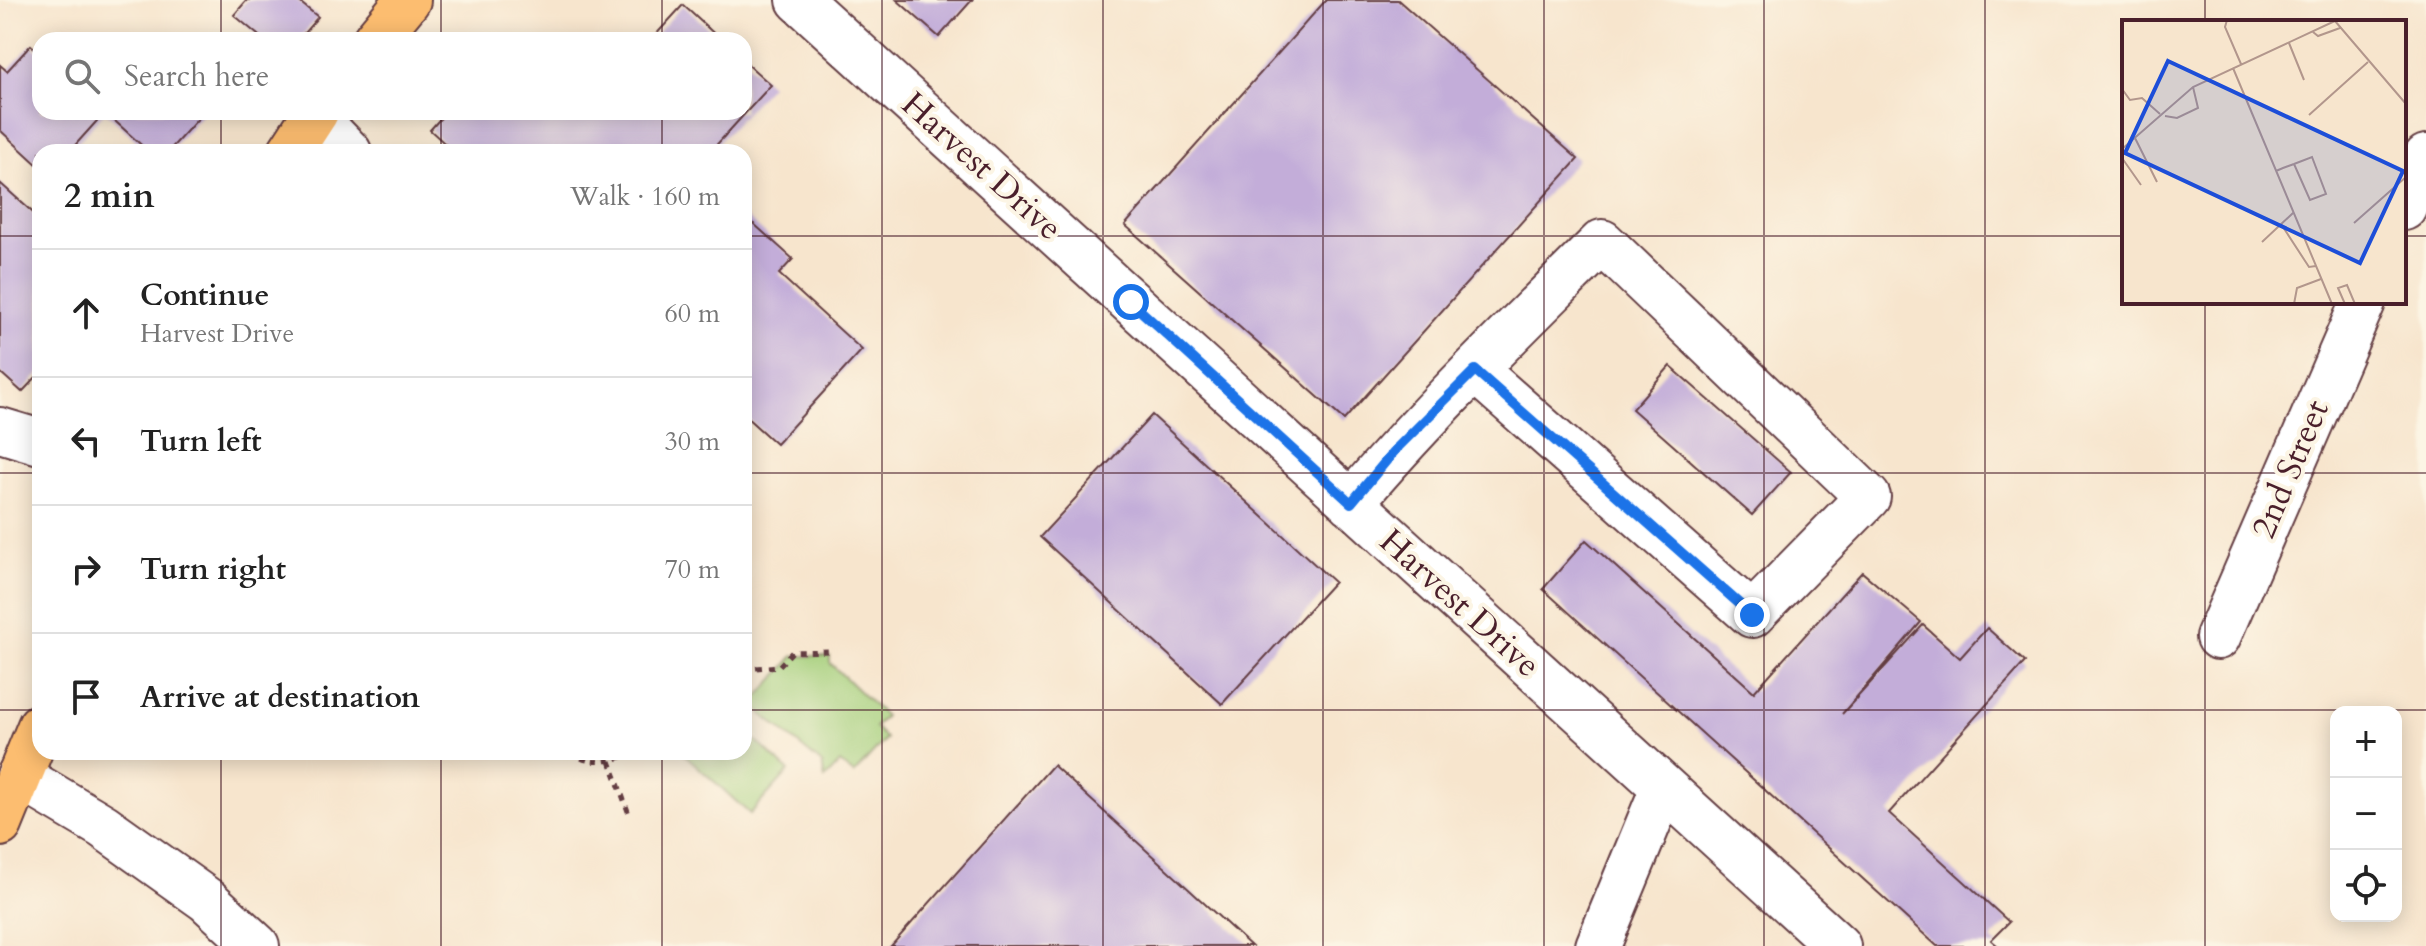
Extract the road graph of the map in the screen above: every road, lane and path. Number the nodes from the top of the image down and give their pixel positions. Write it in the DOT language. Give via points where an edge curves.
graph roads {
  1 [pos="408,0"];
  2 [pos="799,0"];
  3 [pos="382,32"];
  4 [pos="310,120"];
  5 [pos="320,120"];
  6 [pos="295,144"];
  7 [pos="342,144"];
  8 [pos="2426,157"];
  9 [pos="2406,203"];
  10 [pos="2362,304"];
  11 [pos="1475,370"];
  12 [pos="0,430"];
  13 [pos="32,440"];
  14 [pos="1351,503"];
  15 [pos="2218,637"];
  16 [pos="831,651"];
  17 [pos="752,668"];
  18 [pos="32,745"];
  19 [pos="582,760"];
  20 [pos="610,761"];
  21 [pos="19,776"];
  22 [pos="1663,788"];
  23 [pos="630,817"];
  24 [pos="0,824"];
  25 [pos="1609,942"];
  26 [pos="257,946"];
  27 [pos="1838,946"];
  1 -- 3 [label="main road"];
  2 -- 14 [label="street, Harvest Drive"];
  4 -- 6 [label="main road"];
  5 -- 7 [label="street"];
  8 -- 9 [label="street"];
  10 -- 15 [label="street, 2nd Street"];
  11 -- 11 [label="street" via="1602,242 1868,497 1752,615"];
  11 -- 14 [label="street"];
  12 -- 13 [label="street"];
  14 -- 22 [label="street, Harvest Drive"];
  16 -- 17 [label="path" via="792,652 779,666"];
  18 -- 21 [label="main road"];
  19 -- 20 [label="path"];
  20 -- 23 [label="path"];
  21 -- 24 [label="main road"];
  21 -- 26 [label="street" via="103,826 207,900"];
  22 -- 25 [label="street"];
  22 -- 27 [label="street, Harvest Drive"];
}
